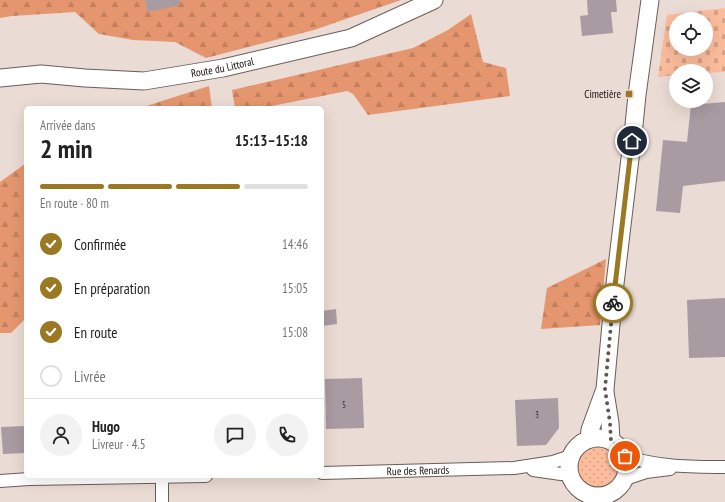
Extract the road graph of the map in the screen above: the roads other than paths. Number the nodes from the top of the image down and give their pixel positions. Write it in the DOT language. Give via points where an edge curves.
graph roads {
  1 [pos="434,0"];
  2 [pos="650,0"];
  3 [pos="0,78"];
  4 [pos="605,389"];
  5 [pos="589,439"];
  6 [pos="611,441"];
  7 [pos="571,456"];
  8 [pos="625,456"];
  9 [pos="687,466"];
  10 [pos="725,467"];
  11 [pos="514,468"];
  12 [pos="324,473"];
  13 [pos="570,474"];
  14 [pos="96,478"];
  15 [pos="162,478"];
  16 [pos="625,479"];
  17 [pos="0,481"];
  18 [pos="586,498"];
  19 [pos="607,498"];
  20 [pos="162,502"];
  1 -- 3 [label="main road, Route du Littoral" via="351,38 223,68 144,81 41,74"];
  2 -- 4 [label="main road" via="614,292"];
  4 -- 5 [label="main road"];
  4 -- 6 [label="main road"];
  5 -- 6 [label="main road"];
  5 -- 7 [label="main road"];
  6 -- 8 [label="main road"];
  7 -- 11 [label="street, Rue des Renards"];
  7 -- 13 [label="main road"];
  8 -- 9 [label="street" via="642,461"];
  8 -- 16 [label="main road"];
  9 -- 10 [label="street"];
  9 -- 16 [label="street" via="646,472"];
  11 -- 12 [label="street, Rue des Renards"];
  11 -- 13 [label="street, Rue des Renards"];
  13 -- 18 [label="main road"];
  14 -- 17 [label="street"];
  15 -- 20 [label="street"];
  16 -- 19 [label="main road"];
  18 -- 19 [label="main road"];
}
